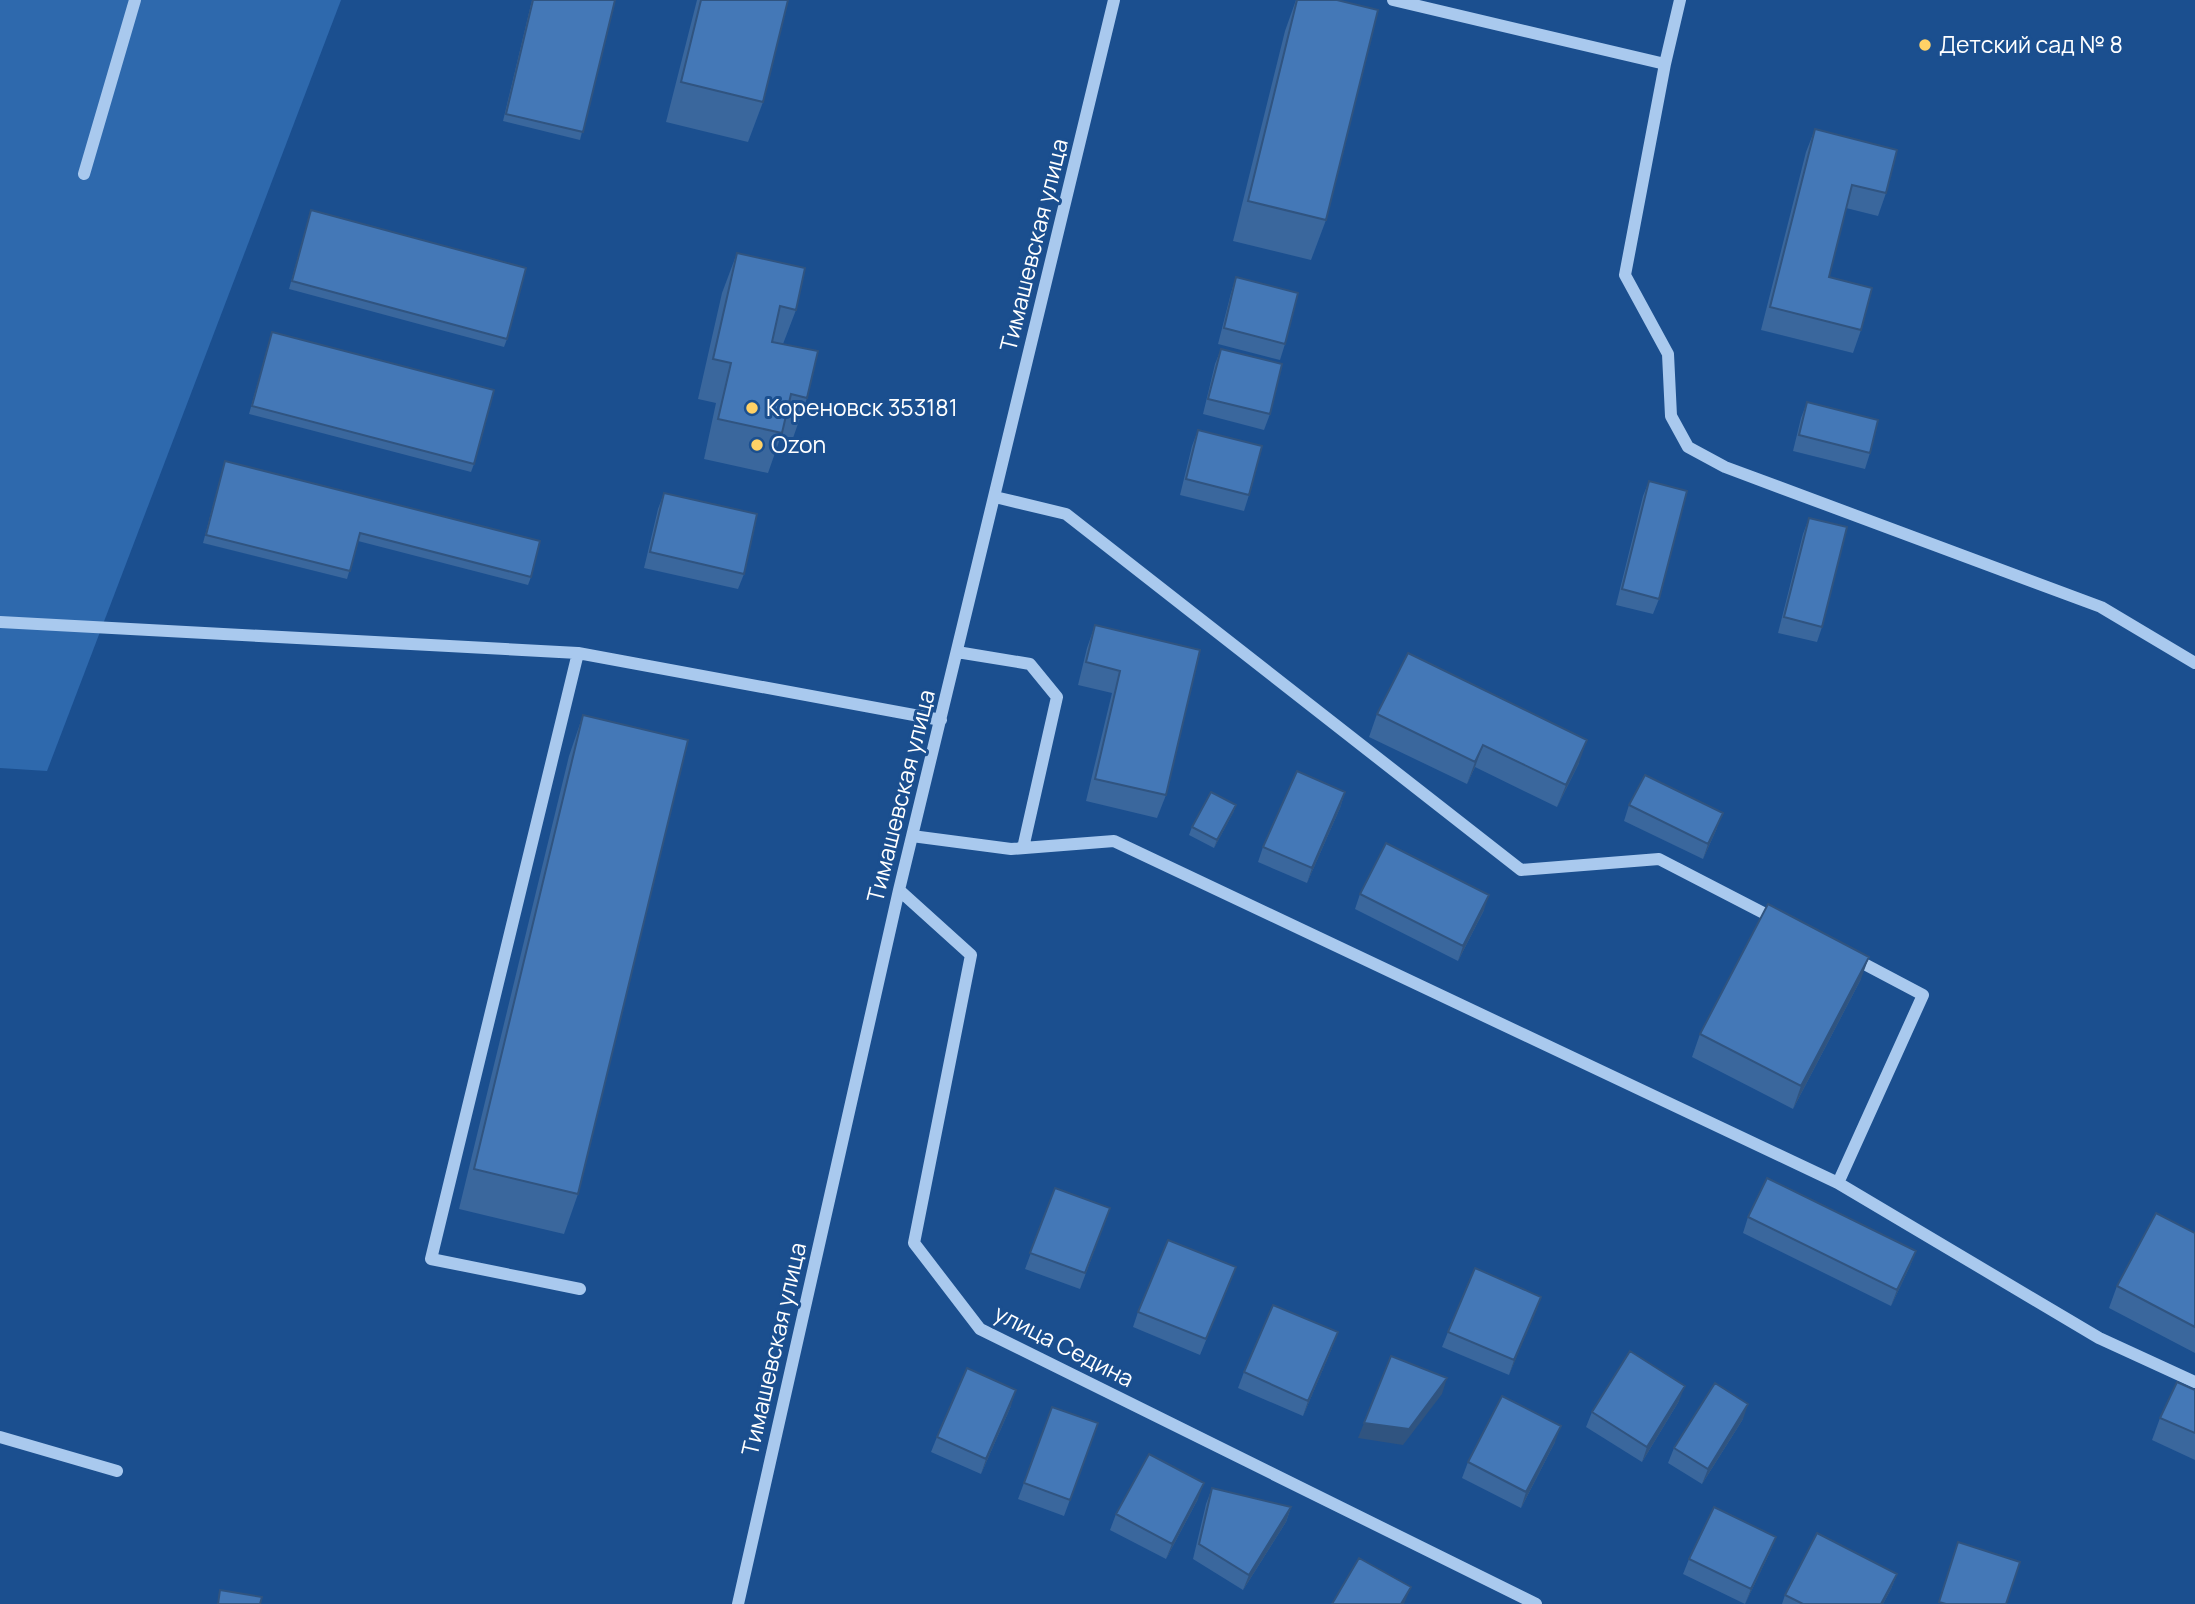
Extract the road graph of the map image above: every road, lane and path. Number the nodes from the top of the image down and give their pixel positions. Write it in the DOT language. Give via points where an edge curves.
graph roads {
  1 [pos="135,0"];
  2 [pos="1114,0"];
  3 [pos="1393,0"];
  4 [pos="1680,0"];
  5 [pos="1665,64"];
  6 [pos="84,174"];
  7 [pos="995,497"];
  8 [pos="0,622"];
  9 [pos="957,652"];
  10 [pos="578,653"];
  11 [pos="2195,663"];
  12 [pos="941,720"];
  13 [pos="912,836"];
  14 [pos="1023,848"];
  15 [pos="899,890"];
  16 [pos="1791,927"];
  17 [pos="1839,951"];
  18 [pos="1838,1183"];
  19 [pos="580,1289"];
  20 [pos="2195,1382"];
  21 [pos="0,1437"];
  22 [pos="117,1471"];
  23 [pos="738,1604"];
  24 [pos="1536,1604"];
  1 -- 6 [label="street"];
  2 -- 7 [label="street, Тимашевская улица"];
  3 -- 5 [label="street"];
  4 -- 5 [label="street"];
  5 -- 11 [label="street" via="1625,275 1668,354 1671,416 1688,447 1726,467 2101,607"];
  7 -- 9 [label="street, Тимашевская улица"];
  7 -- 16 [label="street" via="1066,514 1521,870 1659,859"];
  8 -- 10 [label="street"];
  9 -- 12 [label="street, Тимашевская улица"];
  9 -- 14 [label="street" via="1030,664 1057,697"];
  10 -- 12 [label="street"];
  10 -- 19 [label="street" via="431,1259"];
  12 -- 13 [label="street, Тимашевская улица"];
  13 -- 14 [label="street"];
  13 -- 15 [label="street, Тимашевская улица"];
  14 -- 18 [label="street" via="1114,841"];
  15 -- 23 [label="street, Тимашевская улица"];
  15 -- 24 [label="street, улица Седина" via="971,956 915,1243 980,1329"];
  17 -- 18 [label="street" via="1923,995"];
  18 -- 20 [label="street" via="2099,1338"];
  21 -- 22 [label="street"];
}
